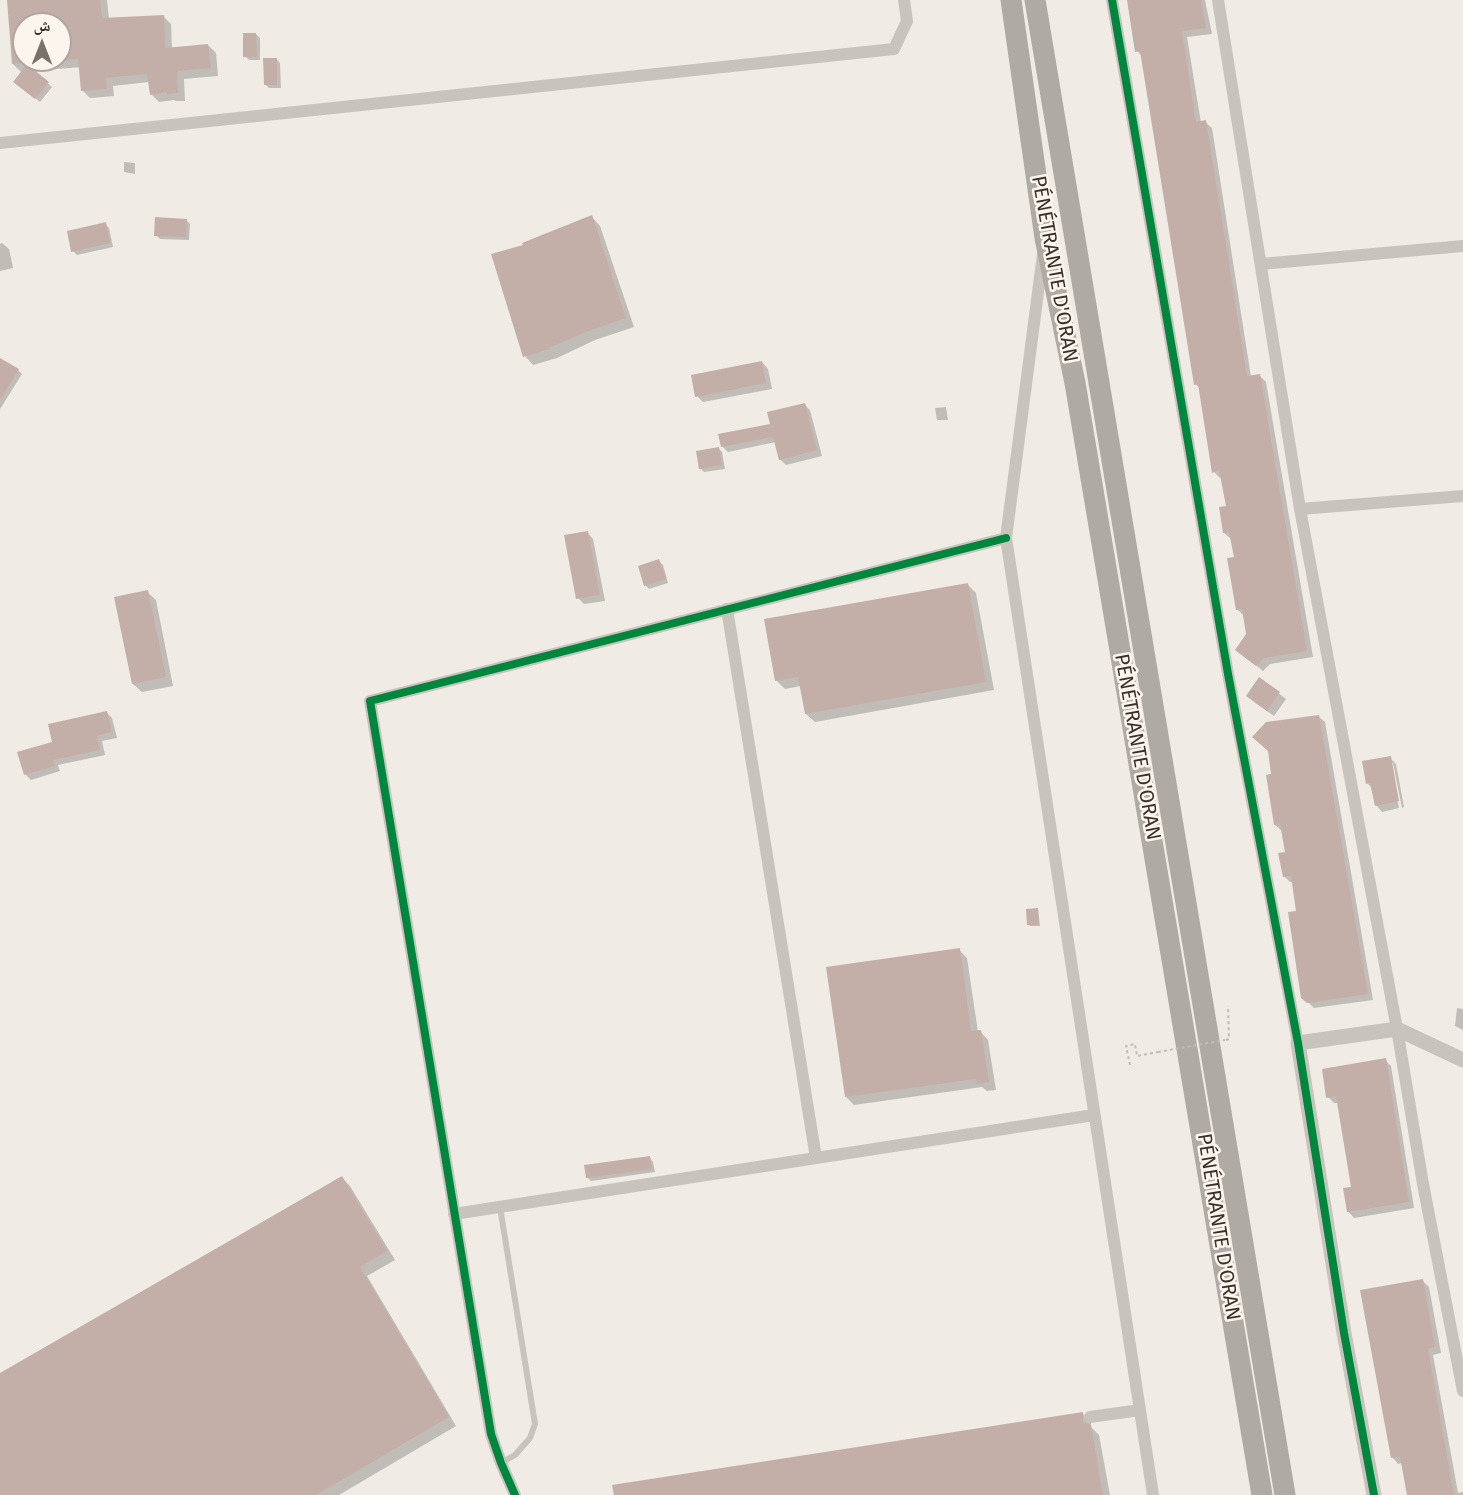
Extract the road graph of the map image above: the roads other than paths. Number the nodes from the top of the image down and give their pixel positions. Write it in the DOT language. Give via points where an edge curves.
graph roads {
  1 [pos="904,0"];
  2 [pos="1011,0"];
  3 [pos="1035,0"];
  4 [pos="1112,0"];
  5 [pos="1218,0"];
  6 [pos="0,143"];
  7 [pos="1045,238"];
  8 [pos="1463,246"];
  9 [pos="1261,264"];
  10 [pos="1463,496"];
  11 [pos="1300,509"];
  12 [pos="1006,538"];
  13 [pos="727,609"];
  14 [pos="1397,1029"];
  15 [pos="1298,1044"];
  16 [pos="1463,1060"];
  17 [pos="1094,1115"];
  18 [pos="816,1158"];
  19 [pos="500,1207"];
  20 [pos="454,1214"];
  21 [pos="1463,1391"];
  22 [pos="1140,1410"];
  23 [pos="1090,1417"];
  24 [pos="501,1463"];
  25 [pos="515,1495"];
  26 [pos="1153,1495"];
  27 [pos="1262,1495"];
  28 [pos="1285,1495"];
  29 [pos="1374,1495"];
  1 -- 6 [label="street" via="907,21 894,49"];
  2 -- 7 [label="highway, PÉNÉTRANTE D'ORAN"];
  3 -- 28 [label="highway, PÉNÉTRANTE D'ORAN"];
  4 -- 15 [label="street" via="1226,662"];
  5 -- 9 [label="street"];
  7 -- 12 [label="street"];
  7 -- 27 [label="highway, PÉNÉTRANTE D'ORAN" via="1077,395"];
  8 -- 9 [label="street"];
  9 -- 11 [label="street"];
  10 -- 11 [label="street"];
  11 -- 14 [label="street"];
  12 -- 13 [label="street"];
  12 -- 17 [label="street"];
  13 -- 18 [label="street"];
  13 -- 20 [label="street" via="370,701"];
  14 -- 15 [label="street"];
  14 -- 16 [label="street"];
  14 -- 21 [label="street"];
  15 -- 29 [label="street"];
  17 -- 18 [label="street"];
  17 -- 22 [label="street"];
  18 -- 19 [label="street"];
  19 -- 20 [label="street"];
  19 -- 24 [label="lane" via="535,1424 530,1438 515,1455"];
  20 -- 24 [label="street" via="492,1434"];
  22 -- 23 [label="street"];
  22 -- 26 [label="street"];
  24 -- 25 [label="street"];
}
